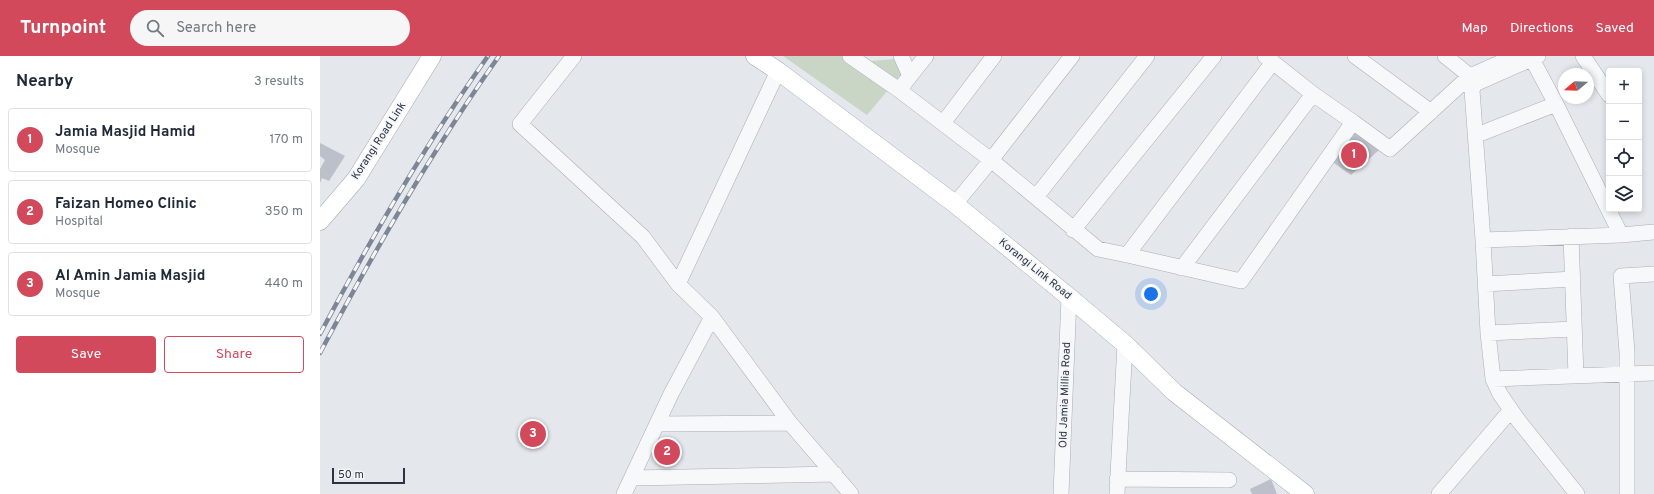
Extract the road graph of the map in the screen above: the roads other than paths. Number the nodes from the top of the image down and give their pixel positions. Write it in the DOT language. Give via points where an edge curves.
graph roads {
  1 [pos="432,56"];
  2 [pos="574,56"];
  3 [pos="755,56"];
  4 [pos="850,56"];
  5 [pos="901,56"];
  6 [pos="926,56"];
  7 [pos="994,56"];
  8 [pos="1059,56"];
  9 [pos="1072,56"];
  10 [pos="1147,56"];
  11 [pos="1214,56"];
  12 [pos="1355,56"];
  13 [pos="1445,56"];
  14 [pos="1515,56"];
  15 [pos="1583,56"];
  16 [pos="1535,57"];
  17 [pos="1269,59"];
  18 [pos="778,71"];
  19 [pos="910,76"];
  20 [pos="1470,76"];
  21 [pos="898,90"];
  22 [pos="1606,90"];
  23 [pos="1313,94"];
  24 [pos="1556,104"];
  25 [pos="1431,112"];
  26 [pos="1353,122"];
  27 [pos="943,123"];
  28 [pos="1476,136"];
  29 [pos="988,157"];
  30 [pos="1036,197"];
  31 [pos="951,201"];
  32 [pos="320,221"];
  33 [pos="1073,230"];
  34 [pos="1654,232"];
  35 [pos="1621,235"];
  36 [pos="1571,236"];
  37 [pos="1483,240"];
  38 [pos="1127,255"];
  39 [pos="1182,268"];
  40 [pos="1654,274"];
  41 [pos="1573,279"];
  42 [pos="678,284"];
  43 [pos="1485,284"];
  44 [pos="1069,297"];
  45 [pos="712,317"];
  46 [pos="1574,329"];
  47 [pos="1488,333"];
  48 [pos="1125,344"];
  49 [pos="1654,373"];
  50 [pos="1627,374"];
  51 [pos="1576,376"];
  52 [pos="1493,379"];
  53 [pos="1511,410"];
  54 [pos="790,423"];
  55 [pos="657,424"];
  56 [pos="834,474"];
  57 [pos="632,478"];
  58 [pos="1117,479"];
  59 [pos="1229,480"];
  60 [pos="624,494"];
  61 [pos="851,494"];
  62 [pos="1061,494"];
  63 [pos="1116,494"];
  64 [pos="1305,494"];
  65 [pos="1439,494"];
  66 [pos="1577,494"];
  67 [pos="1627,494"];
  1 -- 32 [label="main road, Korangi Road Link" via="356,179"];
  2 -- 42 [label="street" via="520,124 643,238"];
  3 -- 18 [label="main road, Korangi Link Road"];
  4 -- 21 [label="street"];
  5 -- 19 [label="street"];
  6 -- 19 [label="street"];
  7 -- 27 [label="street"];
  8 -- 29 [label="street"];
  9 -- 29 [label="street"];
  10 -- 30 [label="street"];
  11 -- 33 [label="street"];
  12 -- 25 [label="street"];
  13 -- 20 [label="street"];
  14 -- 20 [label="street"];
  15 -- 22 [label="street"];
  16 -- 24 [label="street"];
  16 -- 28 [label="street" via="1475,84 1472,90"];
  17 -- 23 [label="street"];
  17 -- 38 [label="street"];
  18 -- 31 [label="main road, Korangi Link Road"];
  18 -- 42 [label="street"];
  19 -- 21 [label="street"];
  20 -- 25 [label="street"];
  21 -- 27 [label="street"];
  23 -- 26 [label="street"];
  23 -- 39 [label="street"];
  24 -- 28 [label="street"];
  24 -- 35 [label="street"];
  25 -- 26 [label="street" via="1390,149"];
  26 -- 39 [label="street" via="1241,281"];
  27 -- 29 [label="street"];
  28 -- 37 [label="street"];
  29 -- 30 [label="street"];
  29 -- 31 [label="street"];
  30 -- 33 [label="street"];
  31 -- 44 [label="main road, Korangi Link Road"];
  33 -- 38 [label="street" via="1098,249"];
  34 -- 35 [label="street"];
  35 -- 36 [label="street"];
  36 -- 37 [label="street"];
  36 -- 41 [label="street"];
  37 -- 43 [label="street"];
  38 -- 39 [label="street"];
  40 -- 50 [label="street" via="1621,276"];
  41 -- 43 [label="street"];
  41 -- 46 [label="street"];
  42 -- 45 [label="street"];
  43 -- 47 [label="street"];
  44 -- 48 [label="main road, Korangi Link Road"];
  44 -- 62 [label="street, Old Jamia Millia Road"];
  45 -- 54 [label="street"];
  45 -- 55 [label="street"];
  46 -- 47 [label="street"];
  46 -- 51 [label="street"];
  47 -- 52 [label="street"];
  48 -- 58 [label="street"];
  48 -- 64 [label="main road, Korangi Link Road" via="1174,392"];
  49 -- 50 [label="street"];
  50 -- 51 [label="street"];
  50 -- 67 [label="street"];
  51 -- 52 [label="street"];
  52 -- 53 [label="street"];
  53 -- 65 [label="street"];
  53 -- 66 [label="street"];
  54 -- 55 [label="street"];
  54 -- 56 [label="street"];
  55 -- 57 [label="street"];
  56 -- 57 [label="street"];
  56 -- 61 [label="street"];
  57 -- 60 [label="street"];
  58 -- 59 [label="street"];
  58 -- 63 [label="street"];
}
